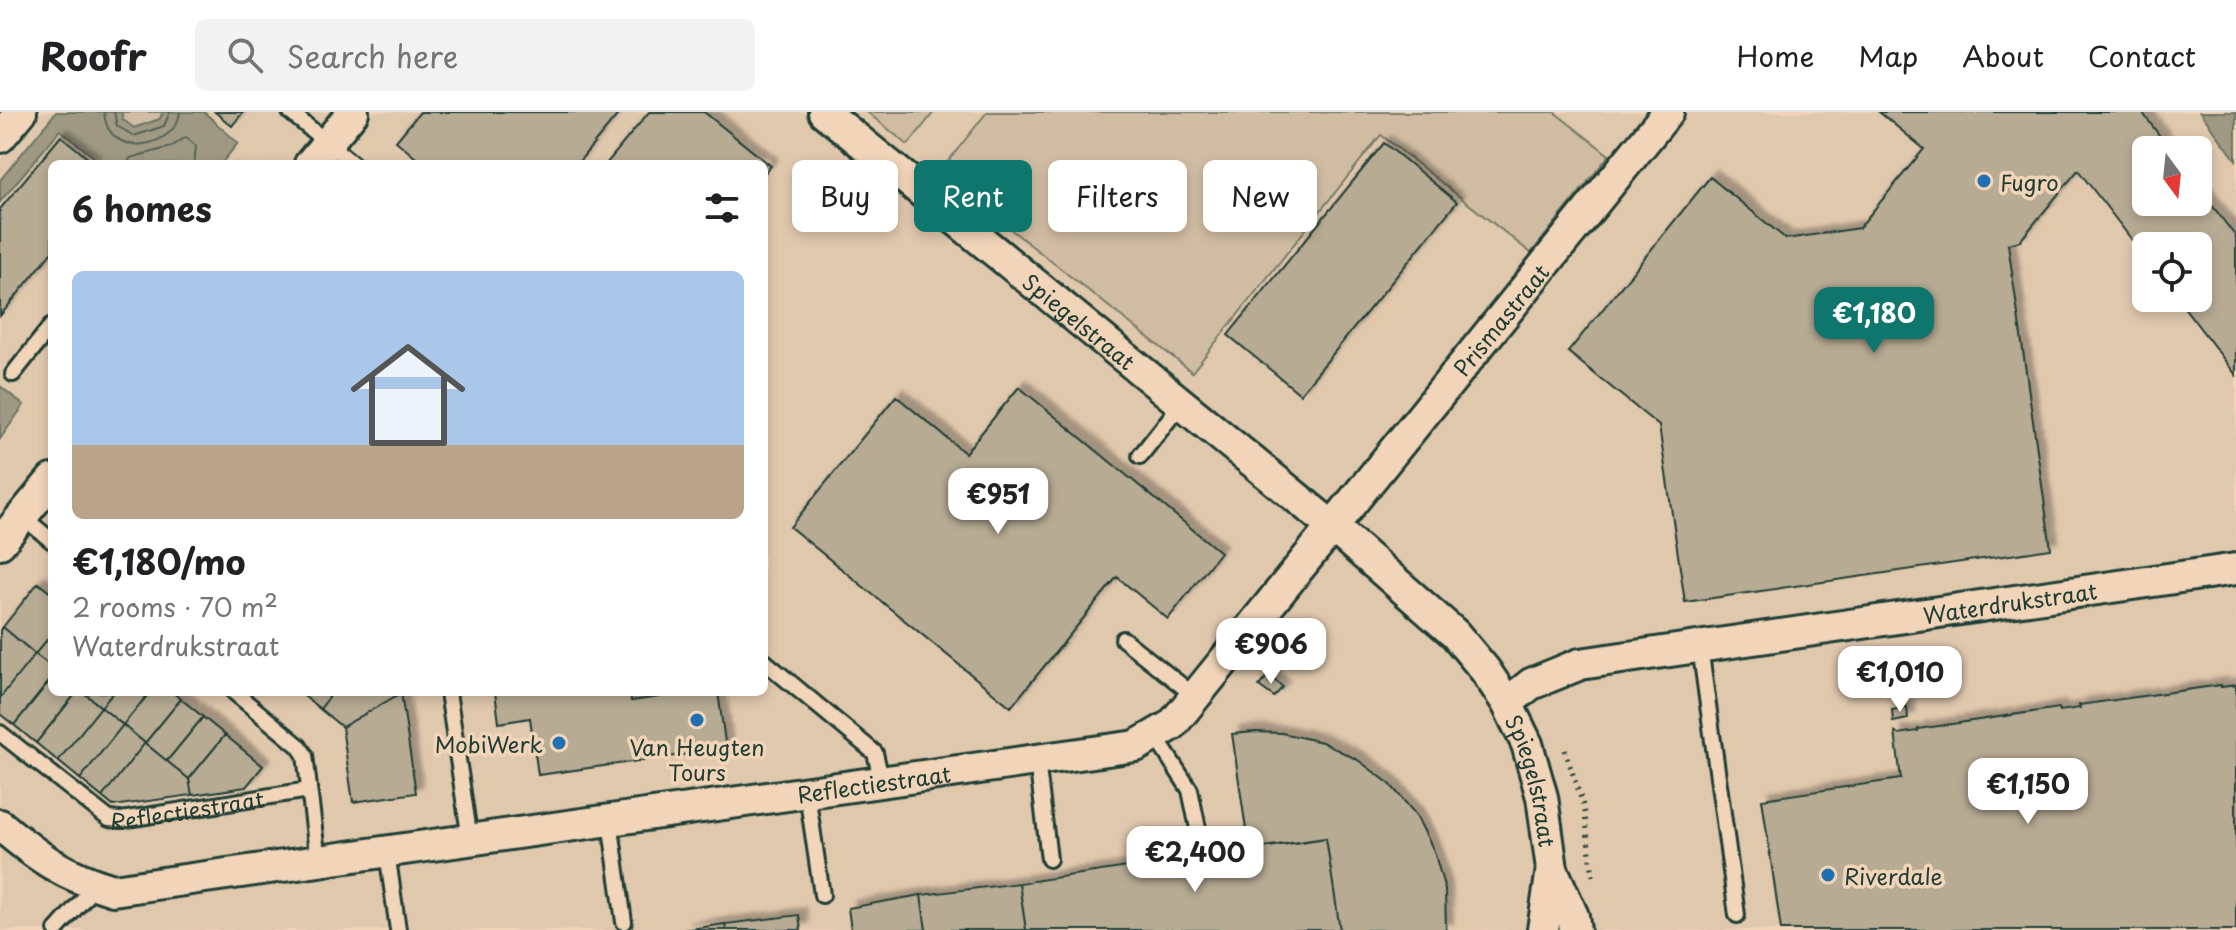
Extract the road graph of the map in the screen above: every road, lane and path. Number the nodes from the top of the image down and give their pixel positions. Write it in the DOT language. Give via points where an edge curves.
graph roads {
  1 [pos="21,112"];
  2 [pos="290,112"];
  3 [pos="353,112"];
  4 [pos="824,112"];
  5 [pos="1668,112"];
  6 [pos="0,137"];
  7 [pos="319,153"];
  8 [pos="341,160"];
  9 [pos="48,330"];
  10 [pos="13,374"];
  11 [pos="1181,404"];
  12 [pos="1140,456"];
  13 [pos="48,485"];
  14 [pos="22,516"];
  15 [pos="1334,528"];
  16 [pos="48,538"];
  17 [pos="0,543"];
  18 [pos="2236,569"];
  19 [pos="1123,639"];
  20 [pos="1700,647"];
  21 [pos="768,664"];
  22 [pos="239,696"];
  23 [pos="449,696"];
  24 [pos="1196,697"];
  25 [pos="1507,703"];
  26 [pos="0,733"];
  27 [pos="1155,736"];
  28 [pos="1037,760"];
  29 [pos="882,783"];
  30 [pos="309,790"];
  31 [pos="807,793"];
  32 [pos="610,821"];
  33 [pos="0,825"];
  34 [pos="470,840"];
  35 [pos="1201,843"];
  36 [pos="387,852"];
  37 [pos="1049,859"];
  38 [pos="318,861"];
  39 [pos="1552,869"];
  40 [pos="96,885"];
  41 [pos="822,895"];
  42 [pos="1737,915"];
  43 [pos="624,922"];
  44 [pos="56,930"];
  45 [pos="398,930"];
  46 [pos="1543,930"];
  47 [pos="1575,930"];
  1 -- 6 [label="street"];
  2 -- 7 [label="lane"];
  3 -- 7 [label="street"];
  4 -- 11 [label="street, Spiegelstraat"];
  5 -- 15 [label="street, Prismastraat"];
  7 -- 8 [label="lane"];
  9 -- 10 [label="lane"];
  11 -- 12 [label="lane"];
  11 -- 15 [label="street, Spiegelstraat"];
  13 -- 14 [label="street"];
  14 -- 16 [label="lane"];
  14 -- 17 [label="street"];
  15 -- 24 [label="street, Reflectiestraat"];
  15 -- 25 [label="street, Spiegelstraat" via="1455,634"];
  18 -- 20 [label="street, Waterdrukstraat"];
  19 -- 24 [label="lane"];
  20 -- 25 [label="street, Waterdrukstraat" via="1580,664 1531,684"];
  20 -- 42 [label="lane"];
  21 -- 29 [label="lane" via="875,753"];
  22 -- 30 [label="lane" via="299,746"];
  23 -- 34 [label="lane"];
  24 -- 27 [label="street, Reflectiestraat"];
  25 -- 39 [label="street, Spiegelstraat" via="1527,744 1542,797"];
  26 -- 30 [label="lane, Reflectiestraat" via="109,819"];
  27 -- 28 [label="street, Reflectiestraat" via="1136,746"];
  27 -- 35 [label="lane" via="1190,790"];
  28 -- 29 [label="street, Reflectiestraat"];
  28 -- 37 [label="lane"];
  29 -- 31 [label="street, Reflectiestraat"];
  30 -- 38 [label="lane"];
  31 -- 32 [label="street, Reflectiestraat"];
  31 -- 41 [label="lane"];
  32 -- 34 [label="street, Reflectiestraat"];
  32 -- 43 [label="lane"];
  33 -- 40 [label="street, Reflectiestraat" via="36,857"];
  34 -- 36 [label="street, Reflectiestraat"];
  36 -- 38 [label="street, Reflectiestraat"];
  36 -- 45 [label="lane"];
  38 -- 40 [label="street, Reflectiestraat" via="113,890"];
  39 -- 46 [label="street, Spiegelstraat"];
  39 -- 47 [label="street, Spiegelstraat"];
  40 -- 44 [label="lane"];
}
